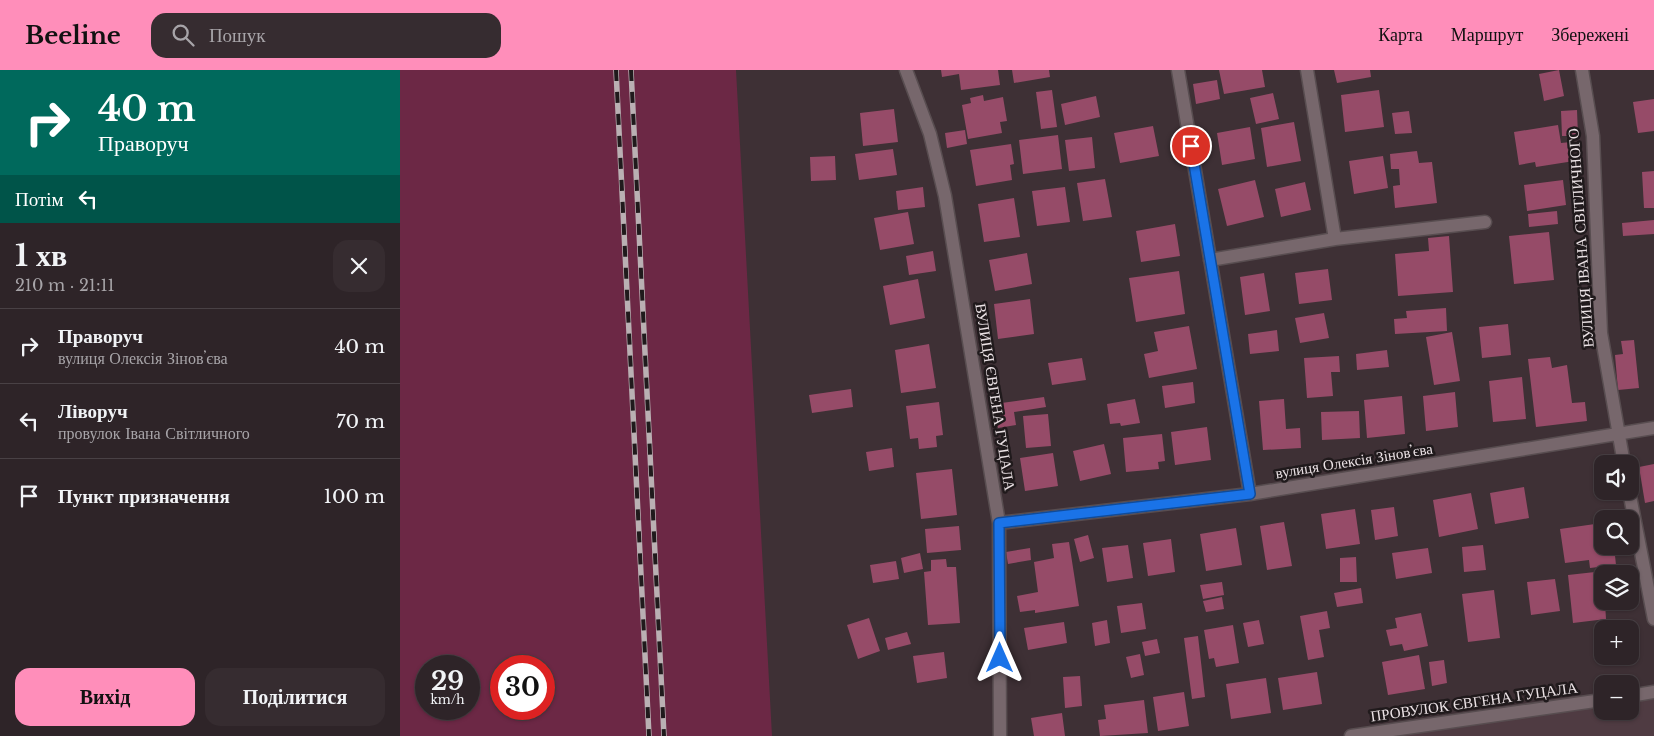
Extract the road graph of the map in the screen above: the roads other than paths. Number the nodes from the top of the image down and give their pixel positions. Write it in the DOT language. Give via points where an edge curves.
graph roads {
  1 [pos="906,70"];
  2 [pos="1178,70"];
  3 [pos="1307,70"];
  4 [pos="1582,70"];
  5 [pos="1485,222"];
  6 [pos="1335,239"];
  7 [pos="1210,260"];
  8 [pos="1654,428"];
  9 [pos="1618,434"];
  10 [pos="1622,455"];
  11 [pos="1250,494"];
  12 [pos="1631,500"];
  13 [pos="999,523"];
  14 [pos="1654,619"];
  15 [pos="1654,692"];
  16 [pos="1639,694"];
  17 [pos="1594,701"];
  18 [pos="1000,736"];
  19 [pos="1351,736"];
  1 -- 13 [label="street, ВУЛИЦЯ ЄВГЕНА ГУЦАЛА" via="939,168"];
  2 -- 7 [label="street"];
  3 -- 6 [label="street"];
  4 -- 9 [label="street, ВУЛИЦЯ ІВАНА СВІТЛИЧНОГО" via="1593,136 1601,333"];
  5 -- 6 [label="street"];
  6 -- 7 [label="street"];
  7 -- 11 [label="street"];
  8 -- 9 [label="street, вулиця Олексія Зіновʼєва"];
  9 -- 10 [label="street, ВУЛИЦЯ ІВАНА СВІТЛИЧНОГО"];
  9 -- 11 [label="street, вулиця Олексія Зіновʼєва"];
  11 -- 13 [label="street, вулиця Олексія Зіновʼєва"];
  12 -- 14 [label="street"];
  13 -- 18 [label="street, ВУЛИЦЯ ЄВГЕНА ГУЦАЛА"];
  15 -- 16 [label="street"];
  17 -- 19 [label="street, ПРОВУЛОК ЄВГЕНА ГУЦАЛА"];
}
